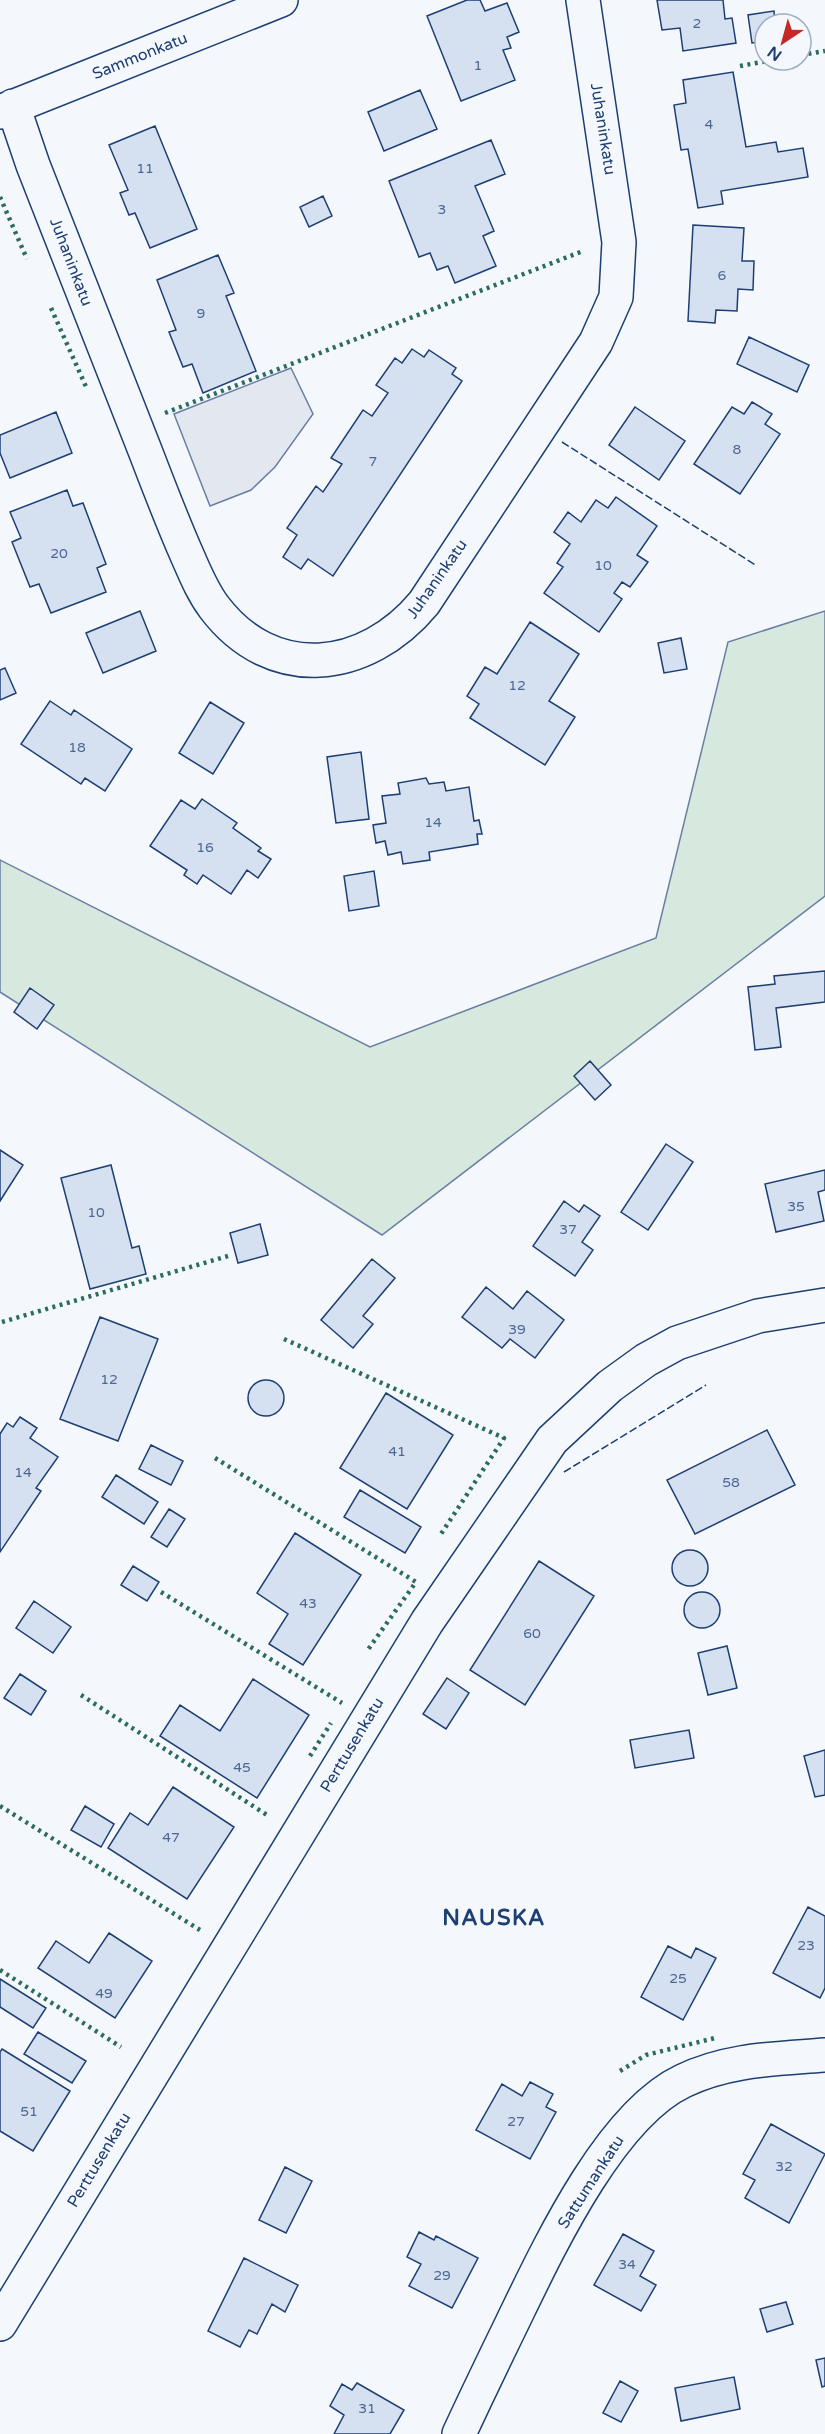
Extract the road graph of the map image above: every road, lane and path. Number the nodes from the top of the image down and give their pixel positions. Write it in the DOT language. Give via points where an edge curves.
graph roads {
  1 [pos="281,0"];
  2 [pos="584,0"];
  3 [pos="6,109"];
  4 [pos="825,1305"];
  5 [pos="825,2055"];
  6 [pos="0,2324"];
  7 [pos="459,2434"];
  1 -- 3 [label="street, Sammonkatu"];
  2 -- 3 [label="street, Juhaninkatu" via="619,242 616,297 596,342 423,603 399,629 349,656 311,661 276,655 236,630 206,596 175,528 33,165"];
  4 -- 6 [label="street, Perttusenkatu" via="758,1316 677,1343 610,1386 552,1440 427,1622"];
  5 -- 7 [label="street, Sattumankatu" via="711,2068 681,2081 644,2108 588,2181 547,2252"];
}
